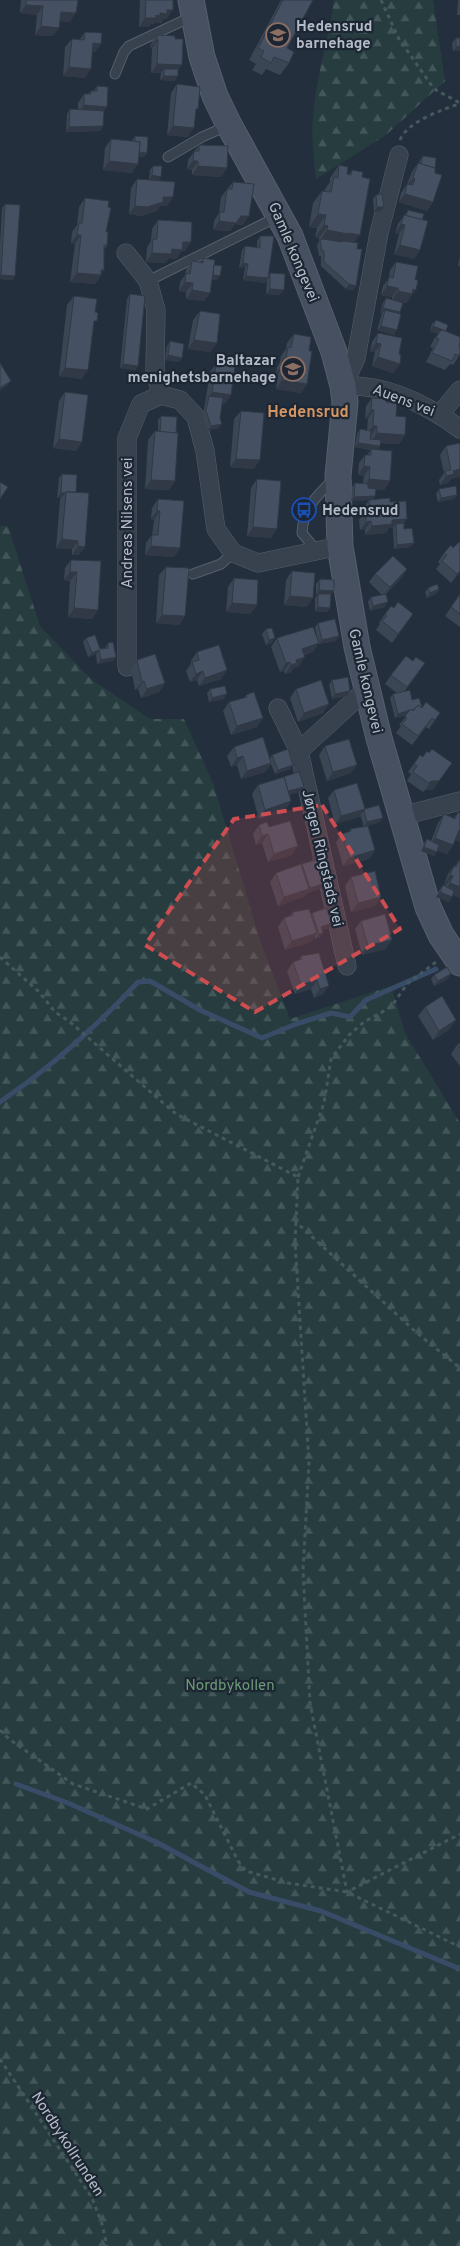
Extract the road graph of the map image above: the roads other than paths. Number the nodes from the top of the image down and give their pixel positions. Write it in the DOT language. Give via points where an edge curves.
graph roads {
  1 [pos="192,8"];
  2 [pos="115,74"];
  3 [pos="229,125"];
  4 [pos="399,154"];
  5 [pos="168,157"];
  6 [pos="280,216"];
  7 [pos="126,253"];
  8 [pos="148,281"];
  9 [pos="343,386"];
  10 [pos="460,390"];
  11 [pos="161,395"];
  12 [pos="440,414"];
  13 [pos="460,429"];
  14 [pos="338,476"];
  15 [pos="340,546"];
  16 [pos="316,550"];
  17 [pos="234,553"];
  18 [pos="193,574"];
  19 [pos="127,667"];
  20 [pos="367,689"];
  21 [pos="278,708"];
  22 [pos="299,751"];
  23 [pos="460,801"];
  24 [pos="402,816"];
  25 [pos="455,957"];
  26 [pos="347,966"];
  1 -- 2 [label="lane, Gamle kongevei" via="129,46"];
  1 -- 3 [label="main road, Gamle kongevei" via="202,57"];
  3 -- 5 [label="lane"];
  3 -- 6 [label="main road, Gamle kongevei"];
  4 -- 9 [label="street, Gamle kongevei" via="379,233 356,358"];
  6 -- 8 [label="lane"];
  6 -- 9 [label="main road, Gamle kongevei" via="319,311"];
  7 -- 8 [label="street"];
  8 -- 11 [label="street" via="156,310 155,370"];
  9 -- 12 [label="street, Auens vei" via="363,385 389,391"];
  9 -- 14 [label="main road, Gamle kongevei" via="344,417"];
  10 -- 12 [label="street"];
  11 -- 17 [label="street" via="180,400 196,417 205,451 216,529"];
  11 -- 19 [label="street, Andreas Nilsens vei" via="141,404 127,438"];
  12 -- 13 [label="street, Auens vei"];
  14 -- 15 [label="main road, Gamle kongevei"];
  14 -- 16 [label="lane" via="317,495 303,520 302,533"];
  15 -- 16 [label="street"];
  15 -- 20 [label="main road, Gamle kongevei"];
  16 -- 17 [label="street" via="258,563"];
  17 -- 18 [label="lane" via="226,562"];
  20 -- 22 [label="street"];
  20 -- 24 [label="main road, Gamle kongevei"];
  21 -- 22 [label="street, Jørgen Ringstads vei"];
  22 -- 26 [label="street, Jørgen Ringstads vei"];
  23 -- 24 [label="street"];
  24 -- 25 [label="main road, Gamle kongevei" via="428,907"];
}
